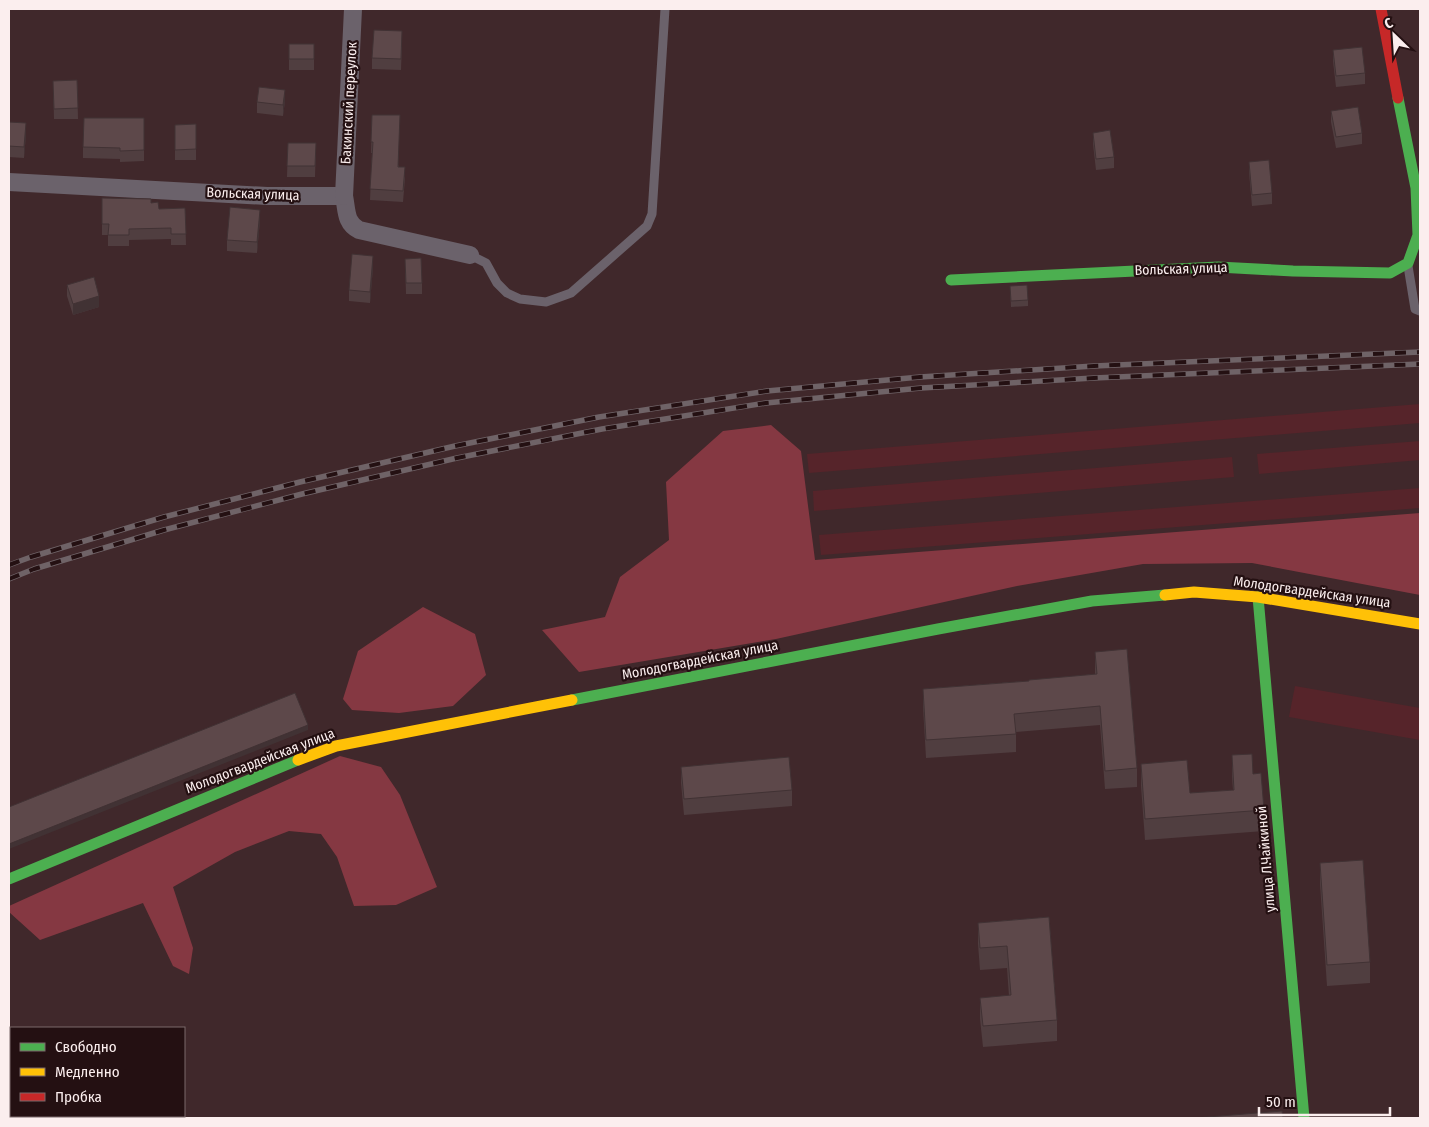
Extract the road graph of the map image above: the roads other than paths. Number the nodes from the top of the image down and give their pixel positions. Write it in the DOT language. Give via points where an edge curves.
graph roads {
  1 [pos="353,9"];
  2 [pos="665,9"];
  3 [pos="1381,9"];
  4 [pos="9,182"];
  5 [pos="1418,189"];
  6 [pos="344,196"];
  7 [pos="470,255"];
  8 [pos="1408,263"];
  9 [pos="951,280"];
  10 [pos="1420,311"];
  11 [pos="1258,597"];
  12 [pos="1420,624"];
  13 [pos="9,879"];
  14 [pos="1304,1118"];
  1 -- 6 [label="street, Бакинский переулок"];
  2 -- 7 [label="lane" via="652,214 647,226 570,294 546,302 520,299 507,293 486,263"];
  3 -- 5 [label="street"];
  4 -- 6 [label="street, Вольская улица" via="266,196"];
  5 -- 8 [label="street" via="1418,235"];
  6 -- 7 [label="street" via="348,219 359,230"];
  8 -- 9 [label="street, Вольская улица" via="1390,273 1218,267"];
  8 -- 10 [label="lane" via="1415,309"];
  11 -- 12 [label="street, Молодогвардейская улица"];
  11 -- 13 [label="street, Молодогвардейская улица" via="1194,592 1092,601 336,746"];
  11 -- 14 [label="street, улица Л.Чайкиной"];
}
